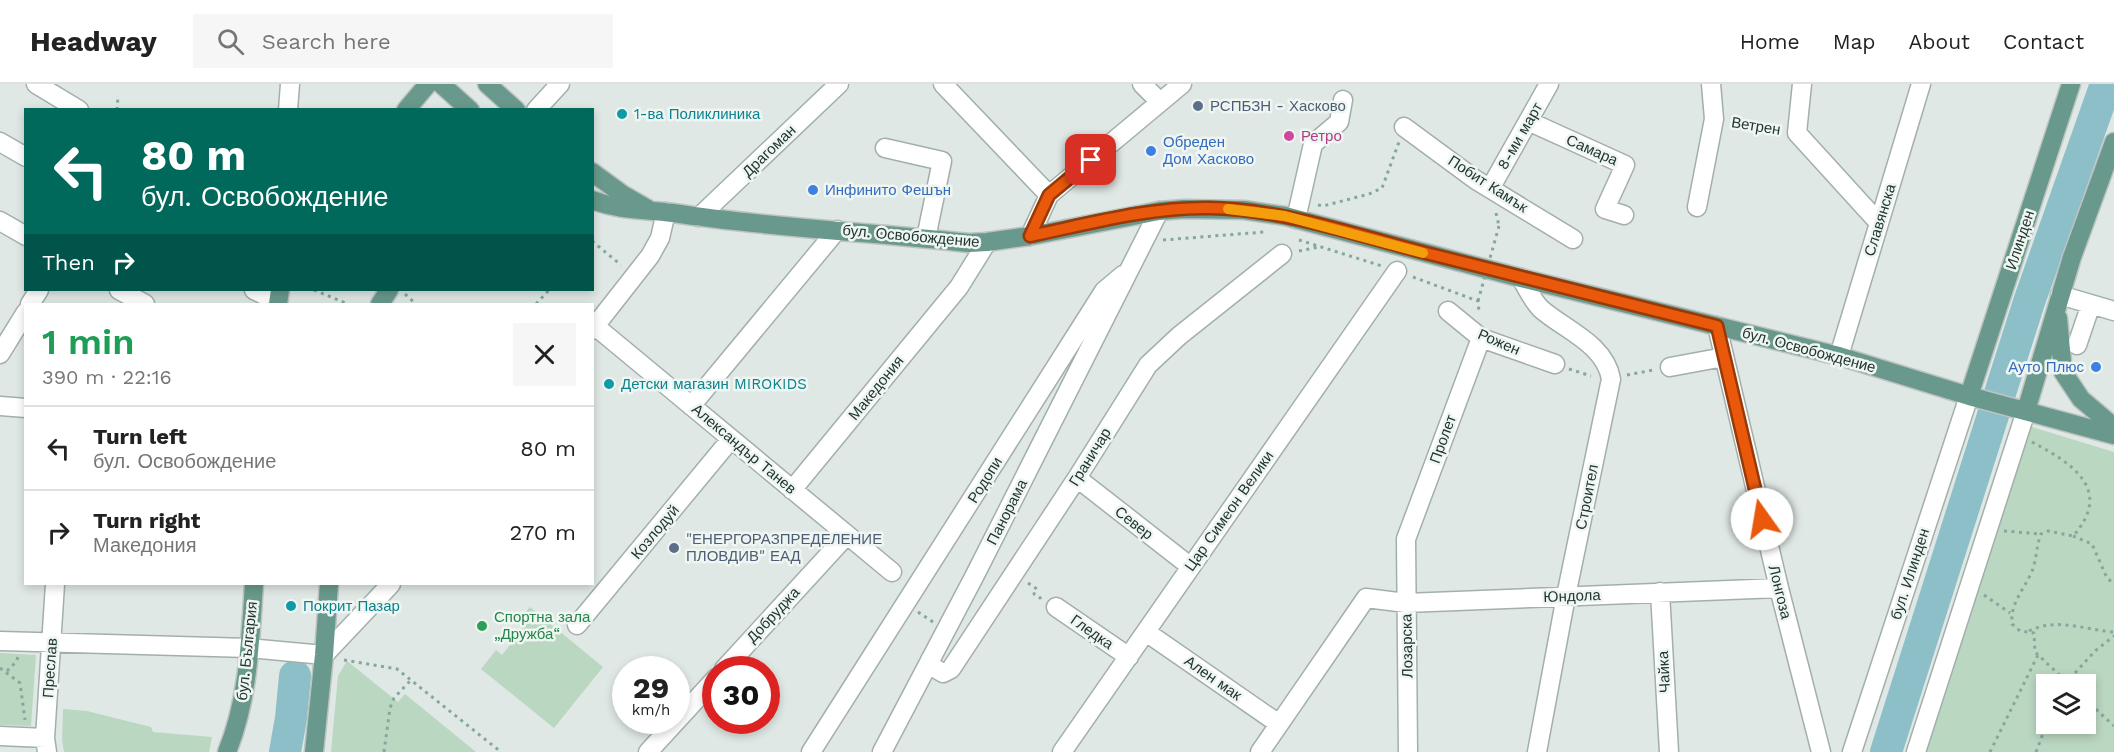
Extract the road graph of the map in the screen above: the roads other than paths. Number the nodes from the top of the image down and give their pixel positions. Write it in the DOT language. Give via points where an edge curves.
graph roads {
  1 [pos="36,84"];
  2 [pos="290,84"];
  3 [pos="487,84"];
  4 [pos="560,84"];
  5 [pos="839,84"];
  6 [pos="944,84"];
  7 [pos="1142,84"];
  8 [pos="1182,84"];
  9 [pos="1549,84"];
  10 [pos="1711,84"];
  11 [pos="1803,84"];
  12 [pos="1921,84"];
  13 [pos="2071,84"];
  14 [pos="438,86"];
  15 [pos="1343,100"];
  16 [pos="1160,102"];
  17 [pos="76,108"];
  18 [pos="288,108"];
  19 [pos="409,108"];
  20 [pos="467,108"];
  21 [pos="514,108"];
  22 [pos="538,108"];
  23 [pos="1528,121"];
  24 [pos="1404,127"];
  25 [pos="0,142"];
  26 [pos="2114,144"];
  27 [pos="885,148"];
  28 [pos="24,156"];
  29 [pos="594,173"];
  30 [pos="1491,187"];
  31 [pos="1049,195"];
  32 [pos="594,201"];
  33 [pos="1697,207"];
  34 [pos="658,211"];
  35 [pos="1159,211"];
  36 [pos="1624,215"];
  37 [pos="699,217"];
  38 [pos="0,221"];
  39 [pos="1879,223"];
  40 [pos="1294,228"];
  41 [pos="837,230"];
  42 [pos="24,235"];
  43 [pos="1030,236"];
  44 [pos="926,238"];
  45 [pos="1574,239"];
  46 [pos="987,242"];
  47 [pos="1282,254"];
  48 [pos="1130,269"];
  49 [pos="1397,271"];
  50 [pos="1521,278"];
  51 [pos="121,291"];
  52 [pos="394,291"];
  53 [pos="139,299"];
  54 [pos="2059,301"];
  55 [pos="381,303"];
  56 [pos="2091,304"];
  57 [pos="1448,311"];
  58 [pos="2114,311"];
  59 [pos="24,315"];
  60 [pos="1717,326"];
  61 [pos="594,328"];
  62 [pos="1481,338"];
  63 [pos="2077,345"];
  64 [pos="0,354"];
  65 [pos="1724,357"];
  66 [pos="1839,357"];
  67 [pos="1555,364"];
  68 [pos="1670,367"];
  69 [pos="1972,397"];
  70 [pos="0,406"];
  71 [pos="691,406"];
  72 [pos="24,408"];
  73 [pos="2018,409"];
  74 [pos="2114,427"];
  75 [pos="2114,435"];
  76 [pos="731,439"];
  77 [pos="1077,478"];
  78 [pos="792,490"];
  79 [pos="846,535"];
  80 [pos="1406,539"];
  81 [pos="1191,567"];
  82 [pos="892,572"];
  83 [pos="55,585"];
  84 [pos="254,585"];
  85 [pos="329,585"];
  86 [pos="390,585"];
  87 [pos="1779,588"];
  88 [pos="1660,592"];
  89 [pos="1566,596"];
  90 [pos="1406,603"];
  91 [pos="1056,607"];
  92 [pos="577,625"];
  93 [pos="1146,632"];
  94 [pos="0,641"];
  95 [pos="52,643"];
  96 [pos="249,648"];
  97 [pos="324,655"];
  98 [pos="736,656"];
  99 [pos="1129,657"];
  100 [pos="930,660"];
  101 [pos="702,693"];
  102 [pos="1279,724"];
  103 [pos="0,736"];
  104 [pos="46,745"];
  105 [pos="227,752"];
  106 [pos="314,752"];
  107 [pos="648,752"];
  108 [pos="811,752"];
  109 [pos="882,752"];
  110 [pos="1062,752"];
  111 [pos="1260,752"];
  112 [pos="1408,752"];
  113 [pos="1537,752"];
  114 [pos="1669,752"];
  115 [pos="1821,752"];
  116 [pos="1852,752"];
  117 [pos="1916,752"];
  1 -- 17 [label="street"];
  2 -- 18 [label="street"];
  3 -- 21 [label="main road"];
  4 -- 22 [label="street"];
  5 -- 37 [label="street, Драгоман"];
  6 -- 31 [label="street"];
  7 -- 16 [label="street"];
  8 -- 16 [label="street"];
  9 -- 23 [label="street, 8-ми март"];
  10 -- 33 [label="street, Ветрен" via="1714,119"];
  11 -- 39 [label="street" via="1797,133"];
  12 -- 39 [label="street, Славянска"];
  13 -- 69 [label="main road, Илинден"];
  14 -- 19 [label="main road"];
  14 -- 20 [label="main road"];
  15 -- 40 [label="street" via="1339,122 1312,144"];
  16 -- 31 [label="street"];
  23 -- 30 [label="street, 8-ми март"];
  23 -- 36 [label="street, Самара" via="1625,165 1605,209"];
  24 -- 30 [label="street, Побит Камък"];
  25 -- 28 [label="street"];
  26 -- 54 [label="main road"];
  27 -- 44 [label="street" via="942,160"];
  29 -- 34 [label="main road, бул. Освобождение" via="622,194"];
  30 -- 45 [label="street, Побит Камък"];
  31 -- 43 [label="street"];
  32 -- 34 [label="main road, бул. Освобождение" via="631,211"];
  34 -- 37 [label="main road, бул. Освобождение"];
  34 -- 61 [label="street" via="660,238"];
  35 -- 40 [label="main road, бул. Освобождение" via="1244,210"];
  35 -- 43 [label="main road, бул. Освобождение"];
  35 -- 48 [label="street, Родопи"];
  37 -- 41 [label="main road, бул. Освобождение"];
  38 -- 42 [label="street"];
  39 -- 66 [label="street, Славянска"];
  40 -- 50 [label="main road, бул. Освобождение"];
  41 -- 44 [label="main road, бул. Освобождение"];
  41 -- 71 [label="street"];
  43 -- 46 [label="main road, бул. Освобождение"];
  44 -- 46 [label="main road, бул. Освобождение"];
  46 -- 78 [label="street, Македония" via="959,287"];
  47 -- 77 [label="street, Граничар" via="1148,365"];
  48 -- 100 [label="street, Панорама"];
  48 -- 108 [label="street, Родопи" via="1104,291"];
  49 -- 81 [label="street, Цар Симеон Велики"];
  50 -- 60 [label="main road, бул. Освобождение"];
  50 -- 89 [label="street, Строител" via="1540,307 1604,358 1611,379"];
  51 -- 53 [label="street"];
  52 -- 55 [label="main road"];
  54 -- 56 [label="street"];
  54 -- 73 [label="main road"];
  54 -- 74 [label="main road" via="2063,372 2081,399"];
  56 -- 58 [label="street"];
  56 -- 63 [label="street"];
  57 -- 62 [label="street, Рожен"];
  59 -- 64 [label="street"];
  60 -- 65 [label="street, Лонгоза"];
  60 -- 66 [label="main road, бул. Освобождение"];
  61 -- 71 [label="street, Александър Танев"];
  62 -- 67 [label="street, Рожен"];
  62 -- 80 [label="street, Пролет"];
  65 -- 68 [label="street"];
  65 -- 87 [label="street, Лонгоза"];
  66 -- 69 [label="main road, бул. Освобождение"];
  69 -- 73 [label="main road, бул. Освобождение"];
  69 -- 116 [label="street, бул. Илинден"];
  70 -- 72 [label="street"];
  71 -- 76 [label="street, Александър Танев"];
  73 -- 75 [label="main road, бул. Освобождение"];
  73 -- 117 [label="street" via="2018,434"];
  76 -- 78 [label="street, Александър Танев"];
  76 -- 92 [label="street, Козлодуй"];
  77 -- 81 [label="street, Север"];
  77 -- 100 [label="street, Граничар" via="951,669 944,673 931,666"];
  78 -- 79 [label="street, Александър Танев"];
  79 -- 82 [label="street, Александър Танев"];
  79 -- 98 [label="street, Добруджа"];
  80 -- 90 [label="street, Лозарска"];
  81 -- 93 [label="street, Цар Симеон Велики"];
  83 -- 95 [label="street, Преслав"];
  84 -- 96 [label="main road, бул. България"];
  85 -- 97 [label="main road"];
  86 -- 97 [label="street"];
  87 -- 88 [label="street, Юндола"];
  87 -- 115 [label="street, Лонгоза"];
  88 -- 89 [label="street, Юндола"];
  88 -- 114 [label="street, Чайка"];
  89 -- 90 [label="street, Юндола"];
  89 -- 113 [label="street, Строител"];
  90 -- 102 [label="street, Юндола" via="1366,598"];
  90 -- 112 [label="street, Лозарска"];
  91 -- 99 [label="street, Гледка"];
  93 -- 99 [label="street, Цар Симеон Велики"];
  93 -- 102 [label="street, Ален мак"];
  94 -- 95 [label="street"];
  95 -- 96 [label="street"];
  95 -- 104 [label="street, Преслав"];
  96 -- 97 [label="street"];
  96 -- 105 [label="main road, бул. България" via="245,691"];
  97 -- 106 [label="main road"];
  99 -- 110 [label="street, Цар Симеон Велики"];
  100 -- 109 [label="street, Панорама"];
  101 -- 107 [label="street"];
  102 -- 111 [label="street"];
  103 -- 104 [label="street" via="26,737"];
}
